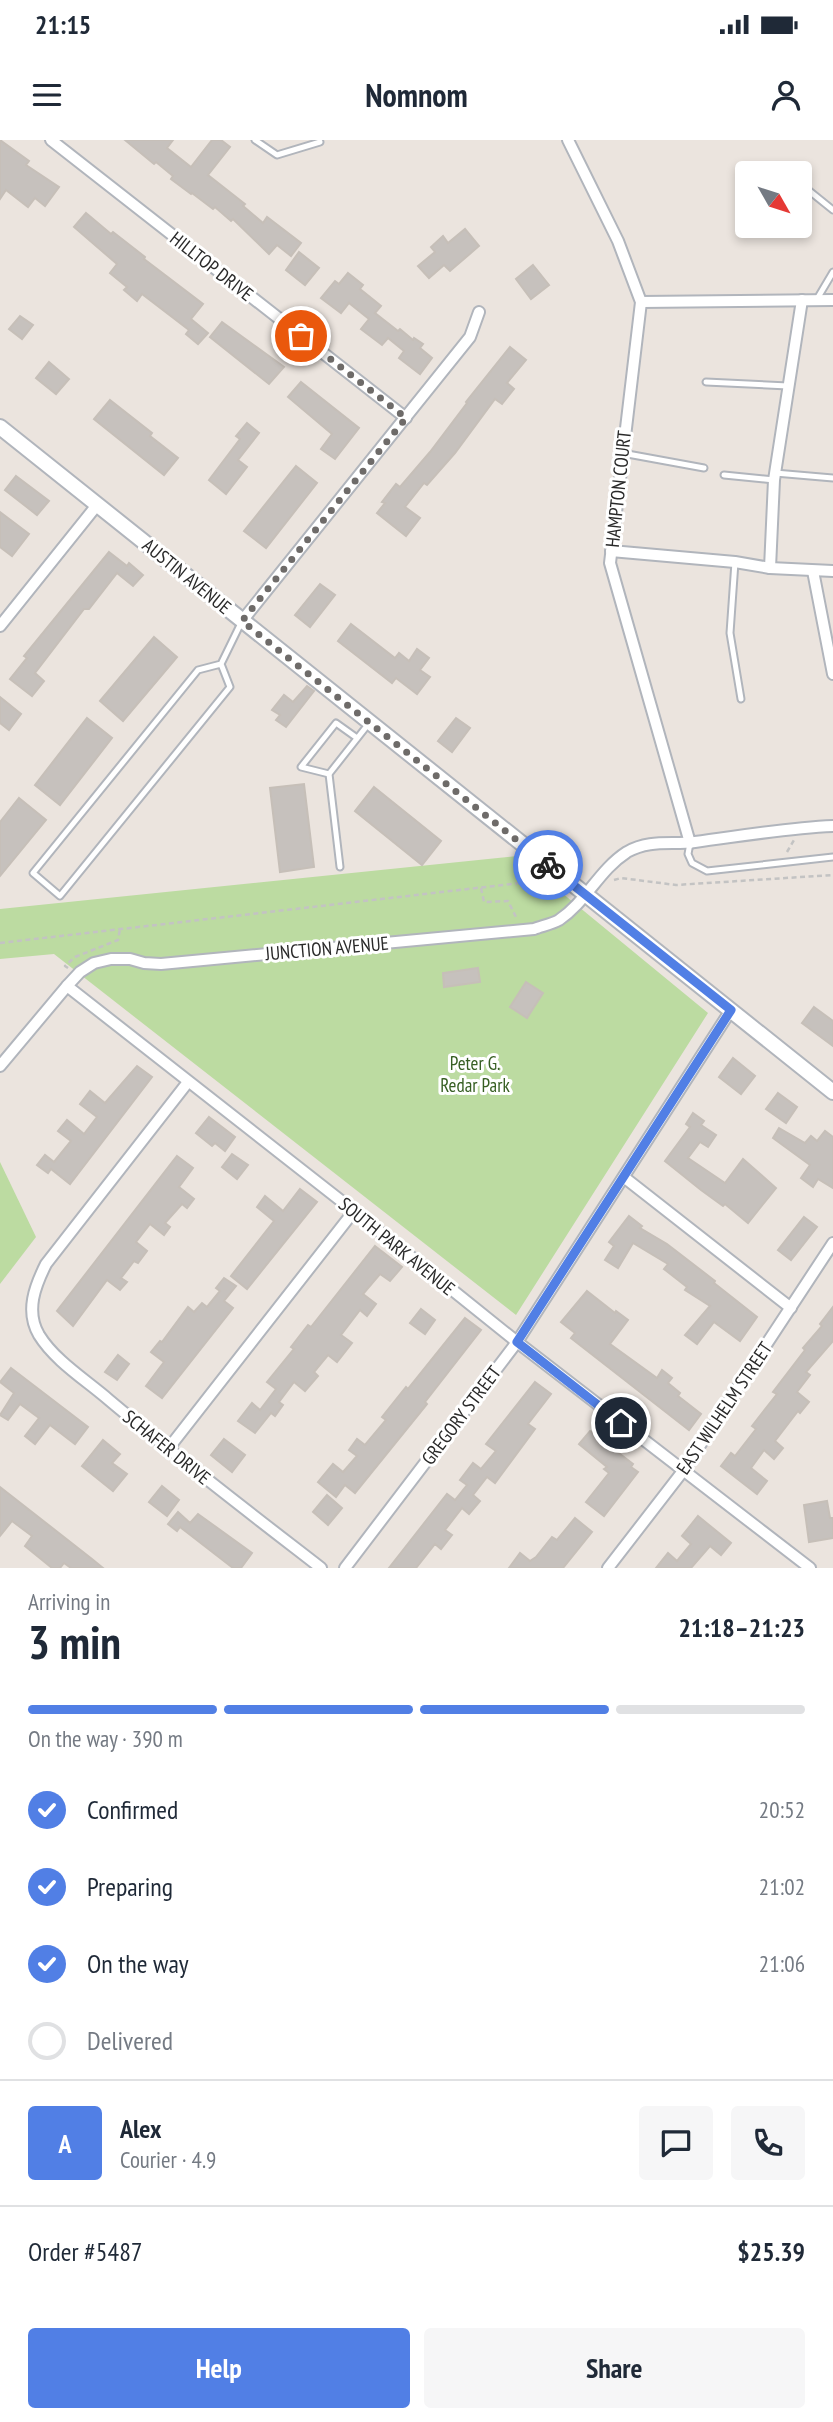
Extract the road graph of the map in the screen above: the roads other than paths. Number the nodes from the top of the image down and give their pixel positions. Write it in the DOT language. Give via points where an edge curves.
graph roads {
  1 [pos="51,140"];
  2 [pos="255,140"];
  3 [pos="568,140"];
  4 [pos="320,142"];
  5 [pos="812,193"];
  6 [pos="833,210"];
  7 [pos="833,272"];
  8 [pos="802,300"];
  9 [pos="817,300"];
  10 [pos="833,300"];
  11 [pos="641,302"];
  12 [pos="479,312"];
  13 [pos="706,382"];
  14 [pos="789,386"];
  15 [pos="406,418"];
  16 [pos="0,427"];
  17 [pos="622,453"];
  18 [pos="704,468"];
  19 [pos="724,475"];
  20 [pos="775,476"];
  21 [pos="833,478"];
  22 [pos="97,505"];
  23 [pos="611,551"];
  24 [pos="735,562"];
  25 [pos="770,568"];
  26 [pos="813,571"];
  27 [pos="833,571"];
  28 [pos="242,621"];
  29 [pos="0,626"];
  30 [pos="221,664"];
  31 [pos="833,674"];
  32 [pos="741,699"];
  33 [pos="370,722"];
  34 [pos="357,738"];
  35 [pos="329,774"];
  36 [pos="833,826"];
  37 [pos="690,843"];
  38 [pos="833,857"];
  39 [pos="340,867"];
  40 [pos="581,899"];
  41 [pos="67,986"];
  42 [pos="731,1010"];
  43 [pos="0,1066"];
  44 [pos="188,1082"];
  45 [pos="833,1092"];
  46 [pos="625,1178"];
  47 [pos="354,1211"];
  48 [pos="833,1242"];
  49 [pos="791,1308"];
  50 [pos="517,1342"];
  51 [pos="168,1450"];
  52 [pos="683,1471"];
  53 [pos="321,1568"];
  54 [pos="345,1568"];
  55 [pos="608,1568"];
  56 [pos="810,1568"];
  1 -- 15 [label="street, HILLTOP DRIVE"];
  2 -- 4 [label="lane" via="277,155"];
  3 -- 11 [label="street, HAMPTON COURT" via="618,241"];
  5 -- 6 [label="lane"];
  7 -- 9 [label="lane"];
  8 -- 9 [label="street"];
  8 -- 11 [label="street"];
  8 -- 14 [label="street"];
  9 -- 10 [label="street"];
  11 -- 17 [label="street, HAMPTON COURT"];
  12 -- 15 [label="street" via="470,337"];
  13 -- 14 [label="lane"];
  14 -- 20 [label="street"];
  15 -- 28 [label="street"];
  16 -- 22 [label="street, AUSTIN AVENUE"];
  17 -- 18 [label="lane"];
  17 -- 23 [label="street, HAMPTON COURT"];
  19 -- 20 [label="lane"];
  20 -- 21 [label="lane"];
  20 -- 25 [label="street"];
  22 -- 28 [label="street, AUSTIN AVENUE"];
  22 -- 29 [label="street"];
  23 -- 24 [label="street"];
  23 -- 37 [label="street, HAMPTON COURT" via="610,563"];
  24 -- 25 [label="street"];
  24 -- 32 [label="lane" via="730,633"];
  25 -- 26 [label="street"];
  26 -- 27 [label="street"];
  26 -- 31 [label="street"];
  28 -- 30 [label="lane"];
  28 -- 33 [label="street, AUSTIN AVENUE"];
  30 -- 30 [label="lane" via="230,687 60,895 33,873 198,670"];
  33 -- 34 [label="lane"];
  33 -- 40 [label="street, AUSTIN AVENUE"];
  34 -- 35 [label="lane"];
  34 -- 35 [label="lane" via="336,723 301,767"];
  35 -- 39 [label="lane"];
  36 -- 37 [label="street, JUNCTION AVENUE"];
  37 -- 38 [label="lane" via="692,863 707,871"];
  37 -- 40 [label="street, JUNCTION AVENUE" via="655,842 629,851 598,877"];
  40 -- 41 [label="street, JUNCTION AVENUE" via="558,920 524,930 161,964 111,959 94,963"];
  40 -- 42 [label="street, AUSTIN AVENUE"];
  41 -- 43 [label="street"];
  41 -- 44 [label="street, SOUTH PARK AVENUE"];
  42 -- 45 [label="street, AUSTIN AVENUE"];
  42 -- 46 [label="street, GREGORY STREET"];
  44 -- 47 [label="street, SOUTH PARK AVENUE"];
  44 -- 51 [label="street, SCHAFER DRIVE" via="46,1264 34,1288 32,1311 39,1336 58,1357"];
  46 -- 49 [label="street"];
  46 -- 50 [label="street, GREGORY STREET"];
  47 -- 50 [label="street, SOUTH PARK AVENUE"];
  47 -- 51 [label="street"];
  48 -- 49 [label="street, EAST WILHELM STREET"];
  49 -- 52 [label="street, EAST WILHELM STREET"];
  50 -- 52 [label="street, SOUTH PARK AVENUE"];
  50 -- 54 [label="street, GREGORY STREET"];
  51 -- 53 [label="street, SCHAFER DRIVE"];
  52 -- 55 [label="street, EAST WILHELM STREET"];
  52 -- 56 [label="street, SOUTH PARK AVENUE"];
}
